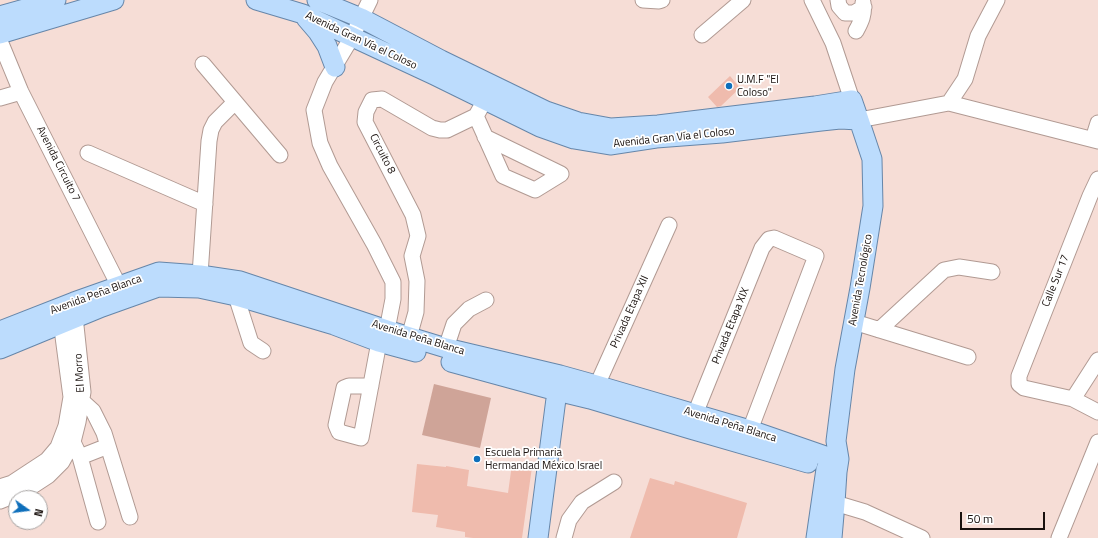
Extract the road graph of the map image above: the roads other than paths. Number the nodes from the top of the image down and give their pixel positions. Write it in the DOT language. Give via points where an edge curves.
graph roads {
  1 [pos="56,0"];
  2 [pos="114,0"];
  3 [pos="256,0"];
  4 [pos="317,0"];
  5 [pos="370,0"];
  6 [pos="643,0"];
  7 [pos="662,0"];
  8 [pos="743,0"];
  9 [pos="812,0"];
  10 [pos="838,0"];
  11 [pos="997,0"];
  12 [pos="863,4"];
  13 [pos="303,14"];
  14 [pos="361,18"];
  15 [pos="3,27"];
  16 [pos="856,31"];
  17 [pos="702,35"];
  18 [pos="352,37"];
  19 [pos="203,64"];
  20 [pos="336,66"];
  21 [pos="21,92"];
  22 [pos="0,98"];
  23 [pos="852,100"];
  24 [pos="235,102"];
  25 [pos="949,103"];
  26 [pos="480,108"];
  27 [pos="859,120"];
  28 [pos="1098,123"];
  29 [pos="485,137"];
  30 [pos="1095,140"];
  31 [pos="88,153"];
  32 [pos="280,155"];
  33 [pos="1098,179"];
  34 [pos="204,204"];
  35 [pos="669,225"];
  36 [pos="992,272"];
  37 [pos="200,275"];
  38 [pos="119,286"];
  39 [pos="236,296"];
  40 [pos="486,300"];
  41 [pos="67,313"];
  42 [pos="854,322"];
  43 [pos="879,330"];
  44 [pos="0,331"];
  45 [pos="383,336"];
  46 [pos="409,337"];
  47 [pos="446,348"];
  48 [pos="0,349"];
  49 [pos="263,351"];
  50 [pos="968,357"];
  51 [pos="1098,360"];
  52 [pos="565,385"];
  53 [pos="371,386"];
  54 [pos="593,392"];
  55 [pos="1073,399"];
  56 [pos="82,401"];
  57 [pos="1098,412"];
  58 [pos="695,414"];
  59 [pos="750,430"];
  60 [pos="73,442"];
  61 [pos="1098,442"];
  62 [pos="108,446"];
  63 [pos="80,456"];
  64 [pos="833,460"];
  65 [pos="614,482"];
  66 [pos="0,487"];
  67 [pos="0,501"];
  68 [pos="836,503"];
  69 [pos="130,517"];
  70 [pos="98,522"];
  71 [pos="538,538"];
  72 [pos="549,538"];
  73 [pos="564,538"];
  74 [pos="816,538"];
  75 [pos="832,538"];
  76 [pos="922,538"];
  77 [pos="1059,538"];
  1 -- 15 [label="main road"];
  2 -- 15 [label="main road"];
  3 -- 13 [label="main road, Avenida Gran Vía el Coloso"];
  4 -- 14 [label="main road, Avenida Gran Vía el Coloso"];
  5 -- 14 [label="street"];
  6 -- 7 [label="street"];
  8 -- 17 [label="street"];
  9 -- 23 [label="street" via="832,43"];
  10 -- 12 [label="street" via="844,13 854,14"];
  11 -- 25 [label="street" via="978,36 964,79"];
  12 -- 16 [label="street" via="863,18"];
  13 -- 18 [label="main road, Avenida Gran Vía el Coloso"];
  13 -- 20 [label="main road" via="327,46"];
  14 -- 18 [label="street"];
  14 -- 23 [label="main road, Avenida Gran Vía el Coloso" via="546,111 578,122 611,128 666,124"];
  15 -- 21 [label="street, Avenida Circuito 7"];
  18 -- 20 [label="street"];
  18 -- 26 [label="main road, Avenida Gran Vía el Coloso"];
  19 -- 24 [label="street"];
  20 -- 45 [label="street" via="325,82 314,110 320,143 330,166 393,282 392,299"];
  21 -- 22 [label="street"];
  21 -- 38 [label="street, Avenida Circuito 7"];
  23 -- 27 [label="main road, Avenida Tecnológico"];
  24 -- 32 [label="street"];
  24 -- 34 [label="street" via="215,122 211,130"];
  25 -- 27 [label="street, Avenida Gran Vía el Coloso"];
  25 -- 30 [label="street, Avenida Gran Vía el Coloso"];
  26 -- 27 [label="main road, Avenida Gran Vía el Coloso" via="574,139 610,146 656,138 722,133 821,120"];
  26 -- 29 [label="street"];
  26 -- 46 [label="street, Circuito 8" via="447,130 432,128 382,99 372,100 366,112 365,122 413,215 418,236 412,256 417,281 416,312"];
  27 -- 42 [label="main road, Avenida Tecnológico" via="872,158 873,206"];
  28 -- 30 [label="street"];
  29 -- 29 [label="street" via="503,176 535,190 561,174"];
  31 -- 34 [label="street"];
  33 -- 55 [label="street, Calle Sur 17" via="1019,376 1019,384 1024,388"];
  34 -- 37 [label="street"];
  35 -- 54 [label="street, Privada Etapa XII"];
  36 -- 43 [label="street" via="959,267 944,270"];
  37 -- 38 [label="main road, Avenida Peña Blanca" via="159,272"];
  37 -- 45 [label="main road, Avenida Peña Blanca" via="240,281"];
  38 -- 41 [label="main road, Avenida Peña Blanca"];
  39 -- 41 [label="main road, Avenida Peña Blanca" via="199,288 158,287 102,307"];
  39 -- 45 [label="main road, Avenida Peña Blanca" via="334,326"];
  39 -- 49 [label="street" via="251,343"];
  40 -- 47 [label="street" via="469,309 454,324"];
  41 -- 44 [label="main road, Avenida Peña Blanca"];
  41 -- 48 [label="main road, Avenida Peña Blanca"];
  41 -- 56 [label="street, El Morro" via="83,392"];
  41 -- 66 [label="street, El Morro" via="71,398 66,426 58,446 46,460 12,483"];
  42 -- 43 [label="street"];
  42 -- 64 [label="main road, Avenida Tecnológico"];
  43 -- 50 [label="street"];
  45 -- 46 [label="main road, Avenida Peña Blanca"];
  45 -- 52 [label="main road, Avenida Peña Blanca"];
  45 -- 53 [label="street"];
  46 -- 47 [label="main road, Avenida Peña Blanca"];
  47 -- 52 [label="main road, Avenida Peña Blanca"];
  51 -- 55 [label="street"];
  52 -- 54 [label="main road, Avenida Peña Blanca"];
  52 -- 71 [label="main road"];
  52 -- 72 [label="main road" via="563,431"];
  54 -- 58 [label="main road, Avenida Peña Blanca"];
  54 -- 64 [label="main road, Avenida Peña Blanca" via="690,429 810,463"];
  55 -- 57 [label="street"];
  56 -- 60 [label="street, El Morro"];
  56 -- 62 [label="street" via="93,411"];
  58 -- 59 [label="main road, Avenida Peña Blanca"];
  58 -- 59 [label="street, Privada Etapa XIX" via="762,248 769,239 774,238 816,256"];
  59 -- 64 [label="main road, Avenida Peña Blanca"];
  60 -- 63 [label="street"];
  60 -- 67 [label="street, El Morro" via="62,462 48,476 26,491"];
  61 -- 77 [label="street"];
  62 -- 63 [label="street"];
  62 -- 69 [label="street"];
  63 -- 70 [label="street"];
  64 -- 68 [label="main road, Avenida Tecnológico"];
  64 -- 74 [label="main road, Avenida Tecnológico"];
  65 -- 73 [label="street" via="582,502 569,520"];
  68 -- 75 [label="main road, Avenida Tecnológico"];
  68 -- 76 [label="street" via="865,512"];
}
